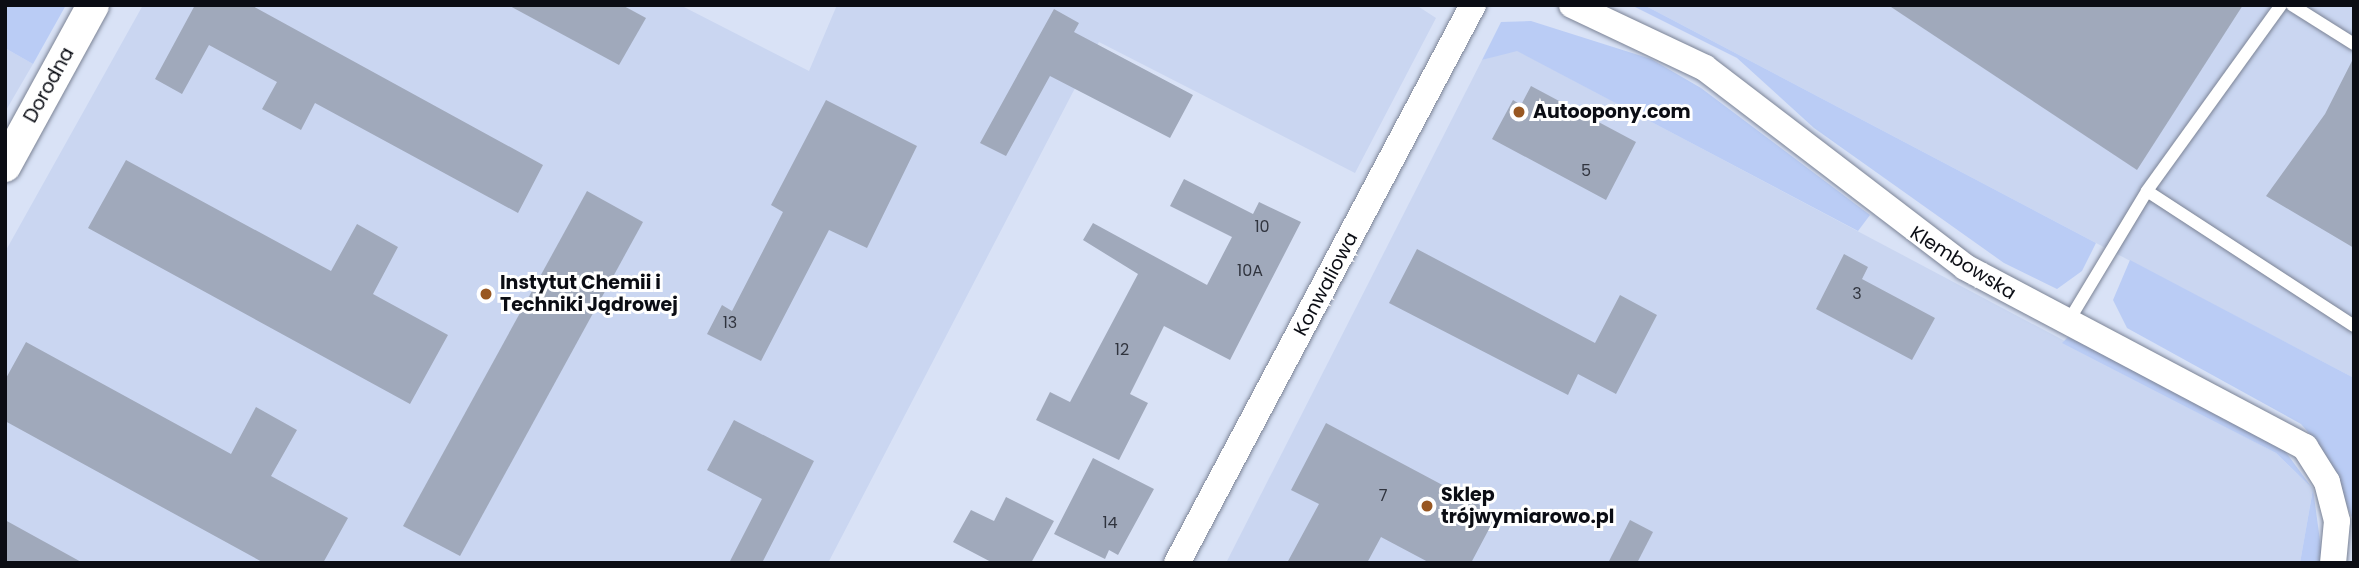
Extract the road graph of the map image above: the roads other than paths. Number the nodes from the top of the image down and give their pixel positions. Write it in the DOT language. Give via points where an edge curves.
graph roads {
  1 [pos="93,5"];
  2 [pos="1473,5"];
  3 [pos="1572,5"];
  4 [pos="2281,5"];
  5 [pos="2292,5"];
  6 [pos="2354,44"];
  7 [pos="5,166"];
  8 [pos="2147,191"];
  9 [pos="2068,323"];
  10 [pos="2354,326"];
  11 [pos="1177,563"];
  12 [pos="2333,563"];
  1 -- 7 [label="street, Dorodna"];
  2 -- 11 [label="street, Konwaliowa"];
  3 -- 9 [label="street, Klembowska" via="1705,68 1920,238"];
  4 -- 8 [label="lane"];
  5 -- 6 [label="lane"];
  8 -- 9 [label="lane"];
  8 -- 10 [label="lane"];
  9 -- 12 [label="street, Klembowska" via="2305,447 2328,482 2337,521"];
}
